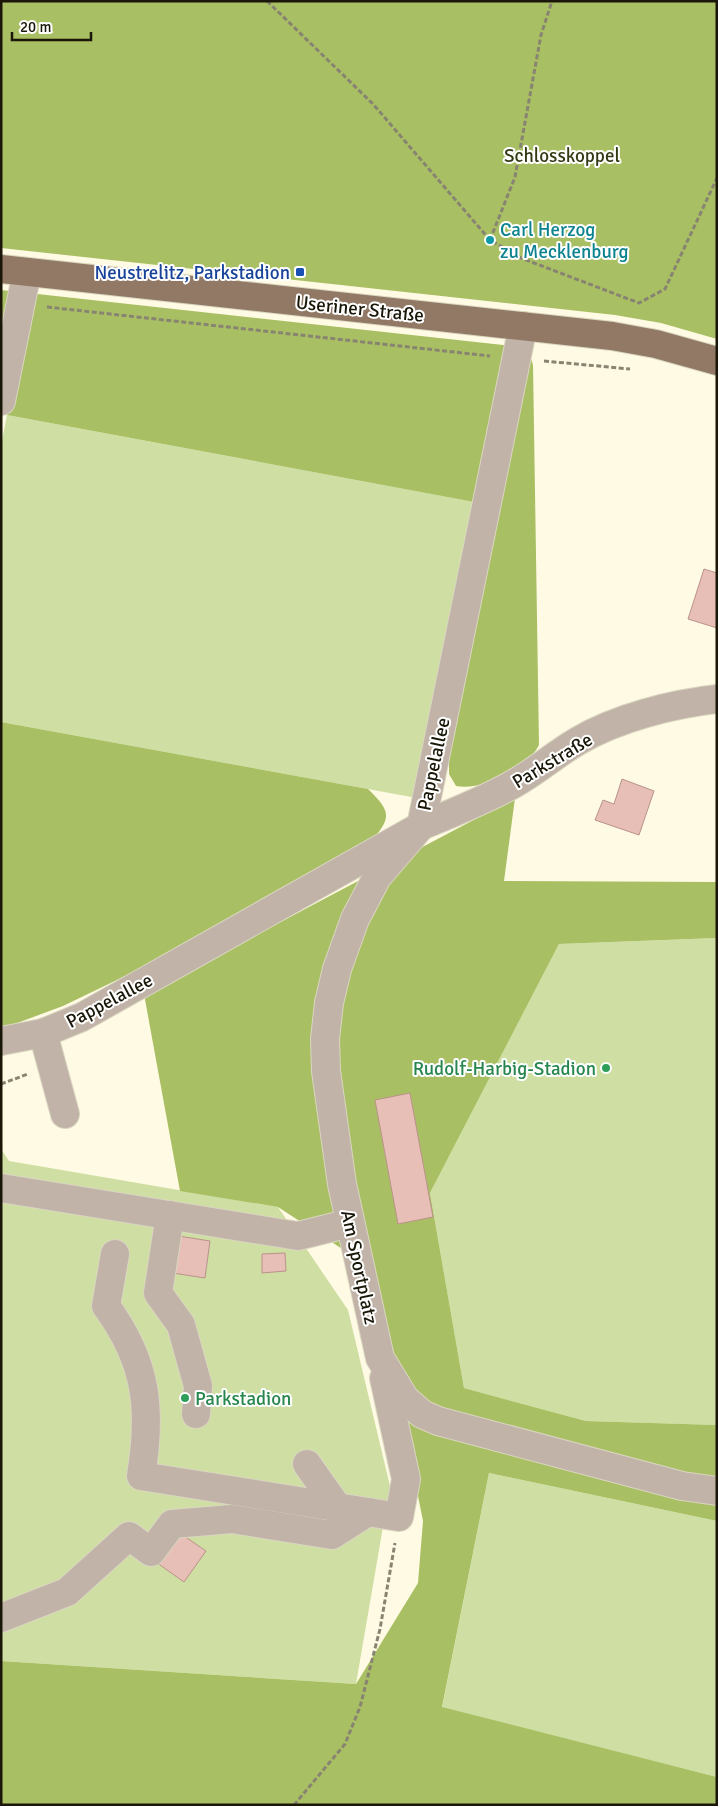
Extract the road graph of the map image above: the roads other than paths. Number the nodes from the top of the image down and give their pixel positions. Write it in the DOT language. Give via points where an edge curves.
graph roads {
  1 [pos="14,270"];
  2 [pos="524,326"];
  3 [pos="717,361"];
  4 [pos="1,401"];
  5 [pos="717,700"];
  6 [pos="421,826"];
  7 [pos="43,1033"];
  8 [pos="1,1042"];
  9 [pos="65,1114"];
  10 [pos="1,1188"];
  11 [pos="170,1215"];
  12 [pos="350,1223"];
  13 [pos="114,1254"];
  14 [pos="380,1358"];
  15 [pos="196,1414"];
  16 [pos="307,1464"];
  17 [pos="717,1491"];
  18 [pos="338,1508"];
  19 [pos="368,1512"];
  20 [pos="1,1618"];
  1 -- 2 [label="main road, Useriner Straße"];
  1 -- 4 [label="lane" via="21,304"];
  2 -- 3 [label="main road, Useriner Straße" via="612,336"];
  2 -- 6 [label="lane, Pappelallee"];
  5 -- 6 [label="lane, Parkstraße" via="662,709 580,740 510,786"];
  6 -- 7 [label="lane, Pappelallee" via="82,1017"];
  6 -- 12 [label="lane, Am Sportplatz" via="377,877 355,919 329,1003 326,1071"];
  7 -- 8 [label="lane, Pappelallee"];
  7 -- 9 [label="lane"];
  10 -- 11 [label="lane"];
  11 -- 12 [label="lane" via="298,1236"];
  11 -- 15 [label="lane" via="158,1293 181,1325 198,1386"];
  12 -- 14 [label="lane, Am Sportplatz"];
  13 -- 18 [label="lane" via="106,1306 123,1329 143,1381 148,1418 141,1476"];
  14 -- 17 [label="lane, Am Sportplatz" via="405,1399 422,1414 438,1421 682,1486"];
  14 -- 19 [label="lane" via="406,1479 399,1517"];
  16 -- 18 [label="lane"];
  18 -- 19 [label="lane"];
  19 -- 20 [label="lane" via="332,1535 232,1519 172,1524 152,1552 130,1536 67,1592"];
}
